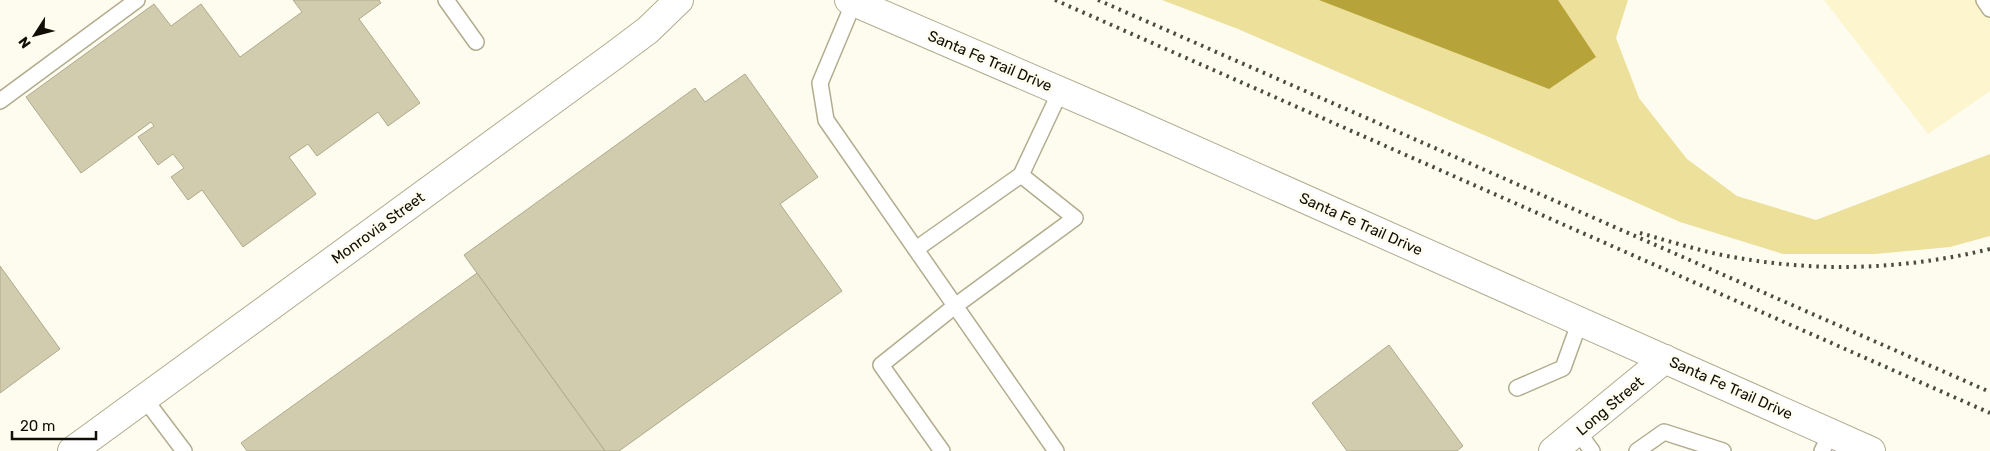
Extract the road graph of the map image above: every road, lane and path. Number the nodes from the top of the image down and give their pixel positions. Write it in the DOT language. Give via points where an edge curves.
graph roads {
  1 [pos="137,0"];
  2 [pos="446,0"];
  3 [pos="680,0"];
  4 [pos="1984,0"];
  5 [pos="851,1"];
  6 [pos="1990,9"];
  7 [pos="476,42"];
  8 [pos="1060,92"];
  9 [pos="0,101"];
  10 [pos="1021,175"];
  11 [pos="916,250"];
  12 [pos="955,306"];
  13 [pos="1580,321"];
  14 [pos="1665,359"];
  15 [pos="1517,388"];
  16 [pos="144,398"];
  17 [pos="1585,442"];
  18 [pos="1826,442"];
  19 [pos="72,451"];
  20 [pos="184,451"];
  21 [pos="942,451"];
  22 [pos="1056,451"];
  23 [pos="1553,451"];
  24 [pos="1637,451"];
  25 [pos="1723,451"];
  26 [pos="1871,451"];
  1 -- 9 [label="lane"];
  2 -- 7 [label="lane"];
  3 -- 16 [label="main road, Monrovia Street" via="612,57"];
  4 -- 6 [label="lane"];
  5 -- 8 [label="main road, Santa Fe Trail Drive"];
  5 -- 11 [label="lane" via="820,83 826,120"];
  8 -- 10 [label="lane"];
  8 -- 13 [label="main road, Santa Fe Trail Drive"];
  10 -- 11 [label="lane"];
  10 -- 12 [label="lane" via="1075,218"];
  11 -- 12 [label="lane"];
  12 -- 21 [label="lane" via="881,365"];
  12 -- 22 [label="lane"];
  13 -- 14 [label="main road, Santa Fe Trail Drive"];
  13 -- 15 [label="lane" via="1563,368"];
  14 -- 17 [label="main road, Long Street"];
  14 -- 18 [label="main road, Santa Fe Trail Drive"];
  16 -- 19 [label="main road, Monrovia Street"];
  16 -- 20 [label="lane"];
  17 -- 23 [label="main road, Long Street"];
  18 -- 26 [label="main road, Santa Fe Trail Drive"];
  24 -- 25 [label="lane" via="1664,432"];
}
